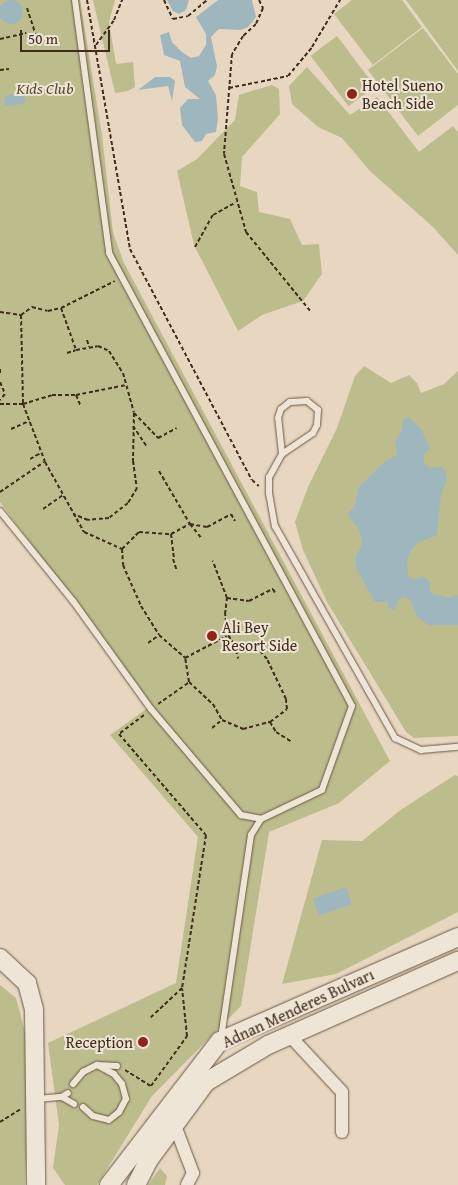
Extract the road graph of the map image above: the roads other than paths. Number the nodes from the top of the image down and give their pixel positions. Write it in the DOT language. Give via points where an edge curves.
graph roads {
  1 [pos="75,0"];
  2 [pos="282,454"];
  3 [pos="0,510"];
  4 [pos="458,747"];
  5 [pos="261,818"];
  6 [pos="458,937"];
  7 [pos="0,958"];
  8 [pos="458,960"];
  9 [pos="290,1036"];
  10 [pos="220,1041"];
  11 [pos="97,1065"];
  12 [pos="118,1066"];
  13 [pos="73,1084"];
  14 [pos="68,1093"];
  15 [pos="62,1097"];
  16 [pos="37,1099"];
  17 [pos="74,1104"];
  18 [pos="83,1107"];
  19 [pos="174,1123"];
  20 [pos="342,1132"];
  21 [pos="38,1153"];
  22 [pos="36,1185"];
  23 [pos="47,1185"];
  24 [pos="109,1185"];
  25 [pos="136,1185"];
  26 [pos="187,1185"];
  1 -- 5 [label="lane" via="109,253 352,706 322,790"];
  2 -- 2 [label="lane" via="313,433 317,426 318,410 308,401 290,402 281,409 278,418"];
  2 -- 4 [label="lane" via="269,477 275,526 395,738 421,750"];
  3 -- 5 [label="lane" via="73,601 151,709 241,815"];
  5 -- 10 [label="lane" via="251,835"];
  6 -- 10 [label="main road, Adnan Menderes Bulvarı"];
  7 -- 16 [label="main road" via="27,983 36,1037"];
  8 -- 9 [label="main road, Adnan Menderes Bulvarı"];
  9 -- 19 [label="main road, Adnan Menderes Bulvarı" via="206,1082"];
  9 -- 20 [label="street" via="342,1092"];
  10 -- 24 [label="main road, Adnan Menderes Bulvarı"];
  11 -- 12 [label="lane"];
  11 -- 13 [label="lane" via="83,1072"];
  11 -- 18 [label="lane" via="114,1074 122,1084 126,1099 120,1112 109,1120 93,1116"];
  14 -- 15 [label="lane"];
  15 -- 16 [label="lane"];
  15 -- 17 [label="lane"];
  16 -- 21 [label="main road"];
  19 -- 25 [label="main road, Adnan Menderes Bulvarı"];
  19 -- 26 [label="street" via="193,1173"];
  21 -- 22 [label="main road"];
  21 -- 23 [label="main road"];
}
